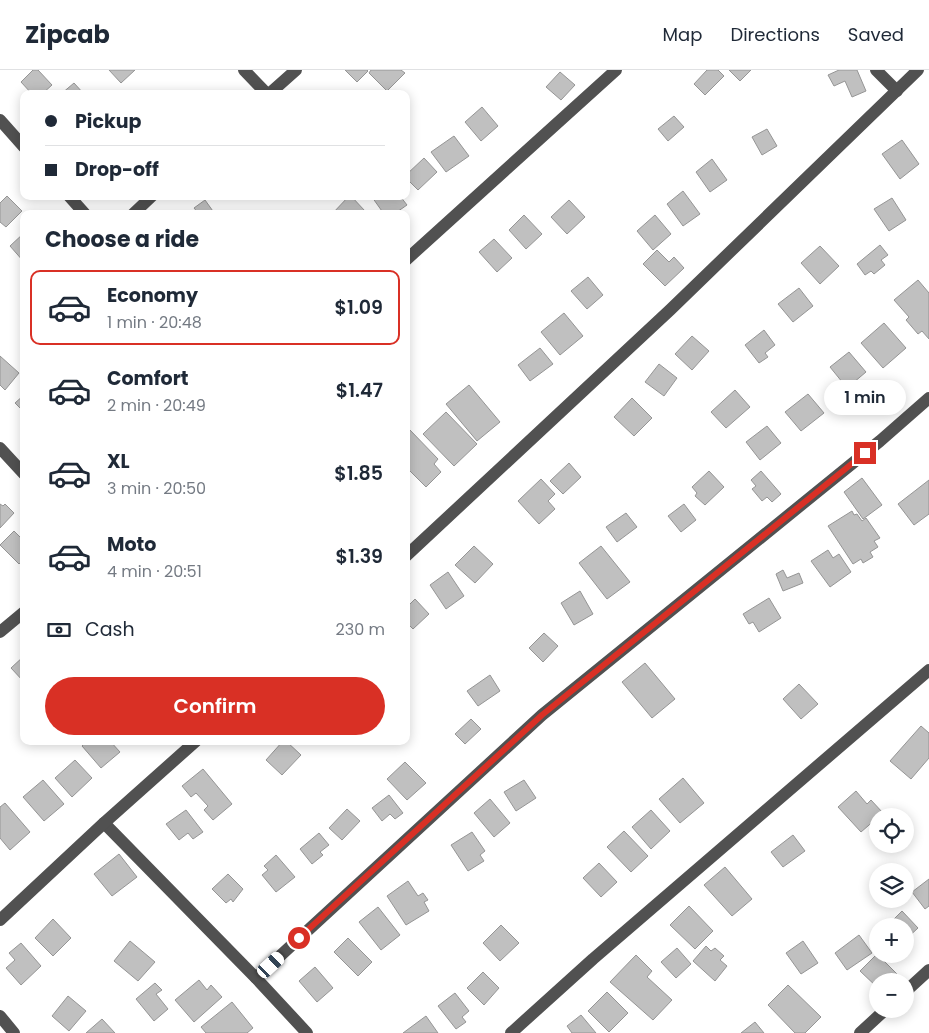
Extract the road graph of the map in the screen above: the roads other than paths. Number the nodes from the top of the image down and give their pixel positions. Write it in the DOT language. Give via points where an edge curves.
graph roads {
  1 [pos="244,70"];
  2 [pos="296,70"];
  3 [pos="616,70"];
  4 [pos="876,70"];
  5 [pos="918,70"];
  6 [pos="264,90"];
  7 [pos="273,90"];
  8 [pos="897,91"];
  9 [pos="0,120"];
  10 [pos="20,142"];
  11 [pos="73,200"];
  12 [pos="148,200"];
  13 [pos="81,210"];
  14 [pos="137,210"];
  15 [pos="410,256"];
  16 [pos="929,398"];
  17 [pos="0,448"];
  18 [pos="20,470"];
  19 [pos="410,552"];
  20 [pos="20,615"];
  21 [pos="0,632"];
  22 [pos="929,670"];
  23 [pos="192,745"];
  24 [pos="104,823"];
  25 [pos="0,920"];
  26 [pos="929,970"];
  27 [pos="256,978"];
  28 [pos="914,984"];
  29 [pos="0,1016"];
  30 [pos="876,1018"];
  31 [pos="14,1033"];
  32 [pos="307,1033"];
  33 [pos="511,1033"];
  34 [pos="860,1033"];
  1 -- 6 [label="street"];
  2 -- 7 [label="street"];
  3 -- 15 [label="street"];
  4 -- 8 [label="street"];
  5 -- 8 [label="street"];
  8 -- 19 [label="street"];
  9 -- 10 [label="street"];
  11 -- 13 [label="street"];
  12 -- 14 [label="street"];
  16 -- 27 [label="street" via="542,715"];
  17 -- 18 [label="street"];
  20 -- 21 [label="street"];
  22 -- 33 [label="street" via="593,958"];
  23 -- 24 [label="street"];
  24 -- 25 [label="street"];
  24 -- 27 [label="street"];
  26 -- 28 [label="street"];
  27 -- 32 [label="street"];
  29 -- 31 [label="street"];
  30 -- 34 [label="street"];
}
